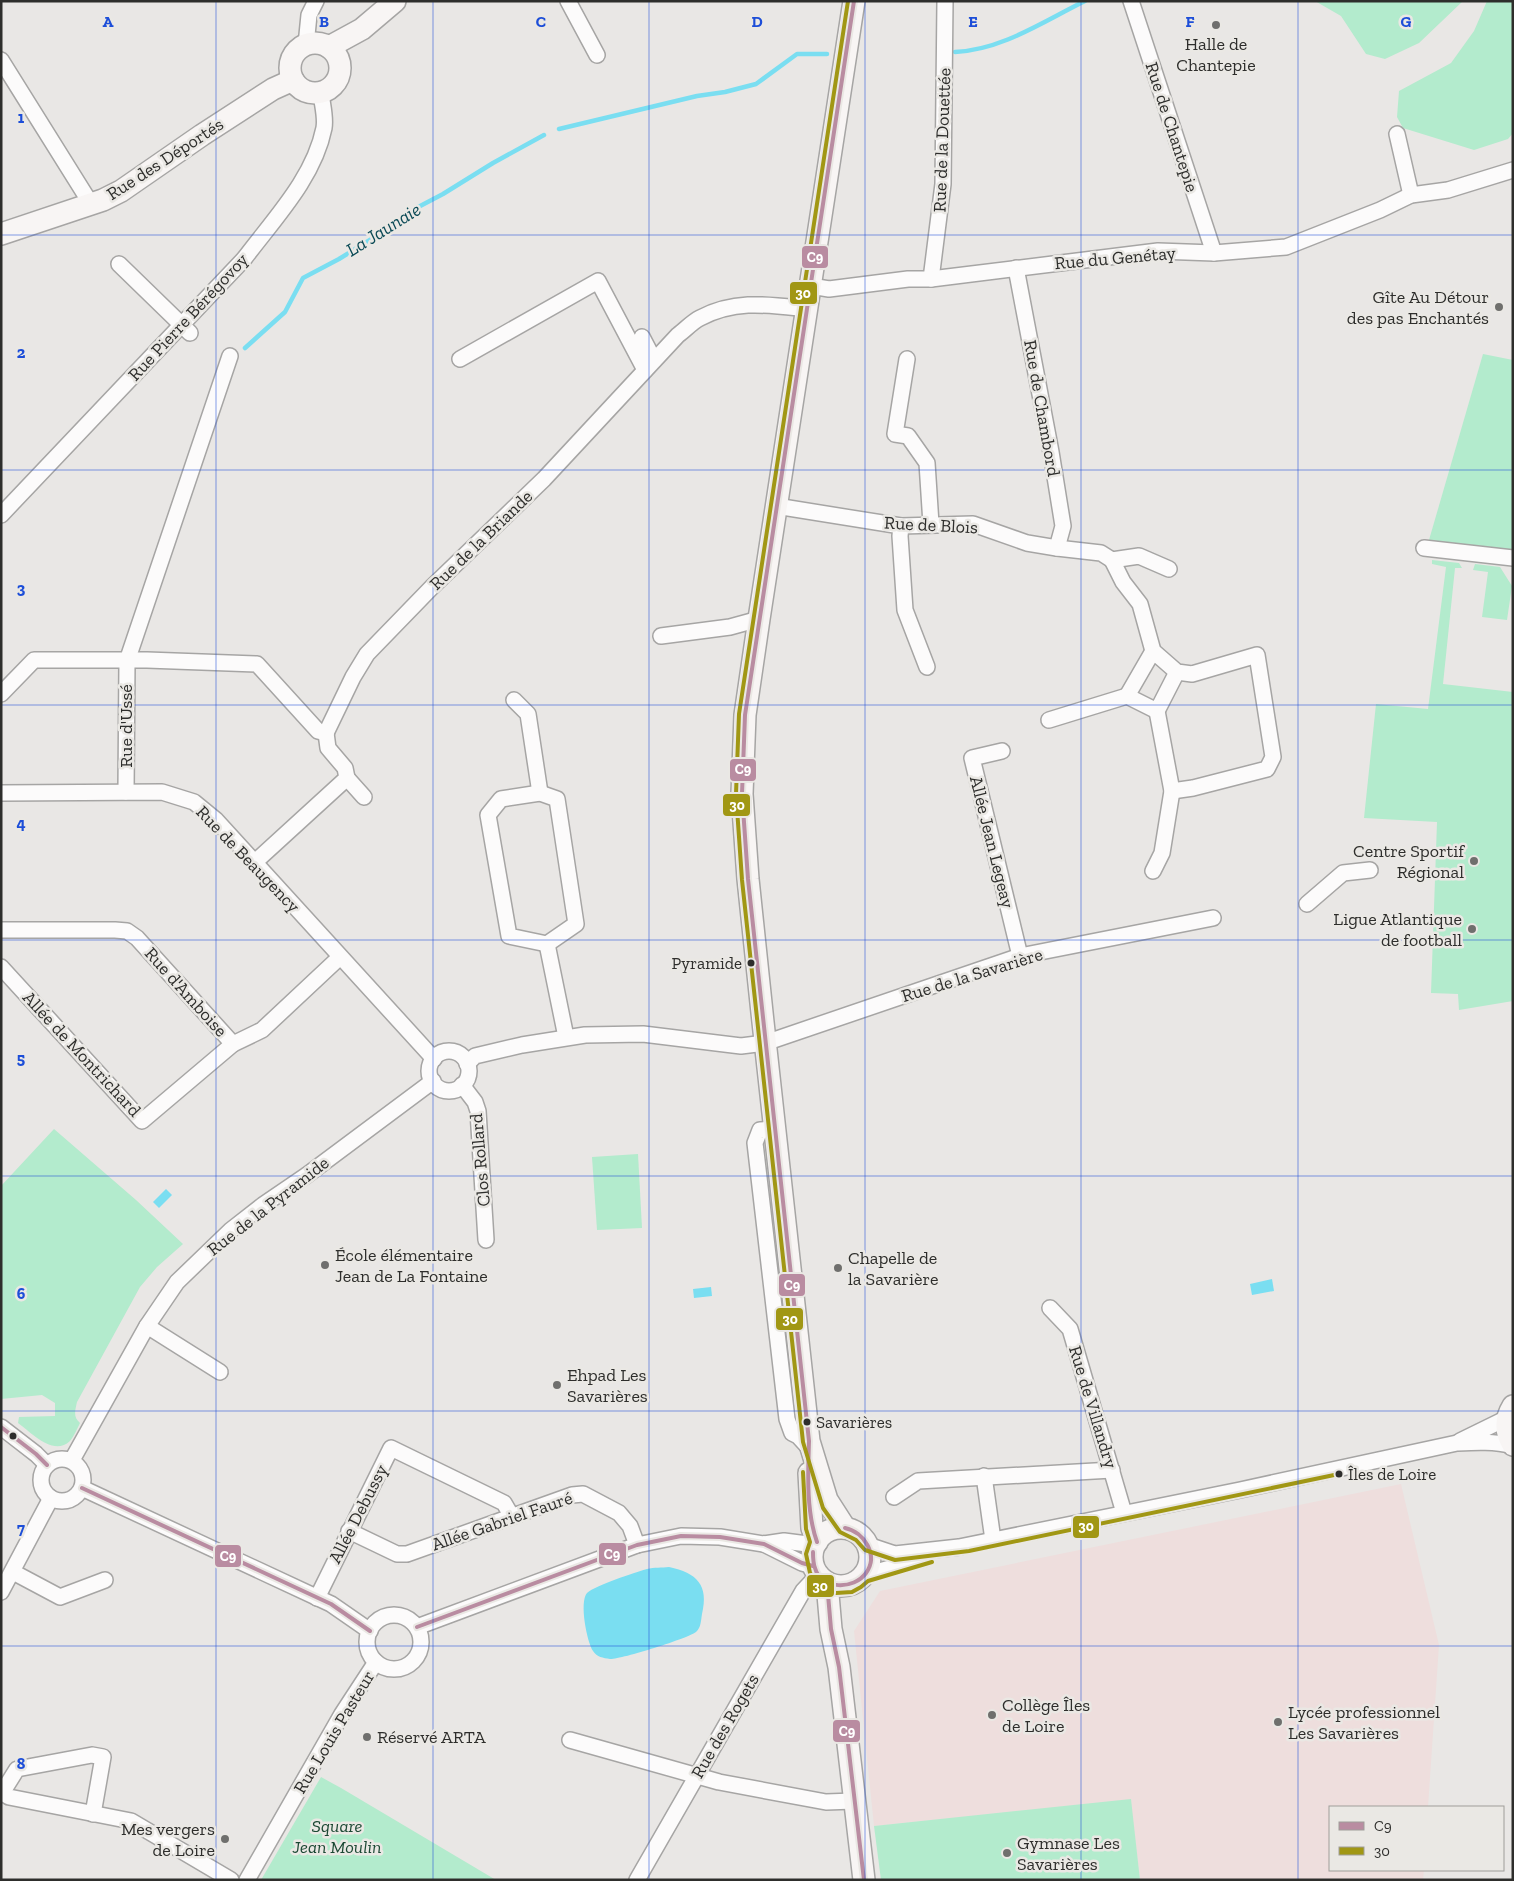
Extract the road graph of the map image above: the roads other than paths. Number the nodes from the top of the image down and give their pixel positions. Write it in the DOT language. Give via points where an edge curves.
graph roads {
  1 [pos="395,1"];
  2 [pos="568,1"];
  3 [pos="854,1"];
  4 [pos="945,1"];
  5 [pos="1131,1"];
  6 [pos="313,8"];
  7 [pos="306,45"];
  8 [pos="597,55"];
  9 [pos="335,56"];
  10 [pos="2,63"];
  11 [pos="293,80"];
  12 [pos="322,93"];
  13 [pos="1397,134"];
  14 [pos="1513,170"];
  15 [pos="1410,195"];
  16 [pos="91,204"];
  17 [pos="1,234"];
  18 [pos="1214,252"];
  19 [pos="119,264"];
  20 [pos="1016,268"];
  21 [pos="931,279"];
  22 [pos="811,286"];
  23 [pos="807,309"];
  24 [pos="185,330"];
  25 [pos="642,337"];
  26 [pos="230,356"];
  27 [pos="460,359"];
  28 [pos="907,359"];
  29 [pos="649,365"];
  30 [pos="776,506"];
  31 [pos="1,514"];
  32 [pos="931,524"];
  33 [pos="901,526"];
  34 [pos="1057,548"];
  35 [pos="1424,548"];
  36 [pos="1513,558"];
  37 [pos="1112,560"];
  38 [pos="1169,569"];
  39 [pos="759,619"];
  40 [pos="660,636"];
  41 [pos="1153,651"];
  42 [pos="127,660"];
  43 [pos="927,667"];
  44 [pos="1177,672"];
  45 [pos="1,694"];
  46 [pos="1127,696"];
  47 [pos="514,700"];
  48 [pos="1157,711"];
  49 [pos="1049,720"];
  50 [pos="326,733"];
  51 [pos="1002,751"];
  52 [pos="347,778"];
  53 [pos="1172,791"];
  54 [pos="1,792"];
  55 [pos="126,792"];
  56 [pos="540,793"];
  57 [pos="364,797"];
  58 [pos="255,862"];
  59 [pos="1370,870"];
  60 [pos="1153,871"];
  61 [pos="1307,904"];
  62 [pos="1213,918"];
  63 [pos="1,930"];
  64 [pos="548,944"];
  65 [pos="1020,956"];
  66 [pos="340,957"];
  67 [pos="1,967"];
  68 [pos="566,1037"];
  69 [pos="765,1043"];
  70 [pos="233,1044"];
  71 [pos="434,1059"];
  72 [pos="467,1064"];
  73 [pos="432,1081"];
  74 [pos="462,1086"];
  75 [pos="486,1240"];
  76 [pos="1050,1308"];
  77 [pos="147,1326"];
  78 [pos="220,1372"];
  79 [pos="1510,1412"];
  80 [pos="1,1427"];
  81 [pos="1457,1443"];
  82 [pos="809,1444"];
  83 [pos="1513,1446"];
  84 [pos="72,1460"];
  85 [pos="47,1465"];
  86 [pos="1112,1470"];
  87 [pos="984,1476"];
  88 [pos="82,1488"];
  89 [pos="894,1497"];
  90 [pos="51,1498"];
  91 [pos="1124,1513"];
  92 [pos="511,1515"];
  93 [pos="845,1528"];
  94 [pos="349,1531"];
  95 [pos="993,1540"];
  96 [pos="816,1543"];
  97 [pos="764,1544"];
  98 [pos="637,1545"];
  99 [pos="868,1545"];
  100 [pos="959,1547"];
  101 [pos="13,1572"];
  102 [pos="819,1575"];
  103 [pos="105,1580"];
  104 [pos="858,1580"];
  105 [pos="1,1592"];
  106 [pos="316,1598"];
  107 [pos="417,1627"];
  108 [pos="370,1631"];
  109 [pos="376,1662"];
  110 [pos="839,1667"];
  111 [pos="570,1740"];
  112 [pos="696,1777"];
  113 [pos="2,1792"];
  114 [pos="854,1801"];
  115 [pos="92,1814"];
  116 [pos="231,1880"];
  117 [pos="247,1880"];
  118 [pos="637,1880"];
  119 [pos="864,1880"];
  1 -- 9 [label="street"];
  2 -- 8 [label="street"];
  3 -- 22 [label="street"];
  4 -- 21 [label="street, Rue de la Douettée" via="943,184"];
  5 -- 18 [label="street, Rue de Chantepie"];
  6 -- 7 [label="street"];
  7 -- 9 [label="street" via="318,43"];
  7 -- 11 [label="street" via="295,53 292,60"];
  9 -- 12 [label="street" via="340,72 334,85"];
  10 -- 16 [label="street"];
  11 -- 12 [label="street" via="300,89"];
  11 -- 16 [label="street, Rue des Déportés" via="273,89 202,135 122,191"];
  12 -- 24 [label="street, Rue Pierre Bérégovoy" via="324,126 315,158 303,179 244,259"];
  13 -- 15 [label="street"];
  14 -- 15 [label="street, Rue du Genétay" via="1448,190"];
  15 -- 18 [label="street, Rue du Genétay" via="1286,247"];
  16 -- 17 [label="street, Rue des Déportés"];
  18 -- 20 [label="street, Rue du Genétay" via="1158,251"];
  19 -- 24 [label="street"];
  20 -- 21 [label="street, Rue du Genétay"];
  20 -- 34 [label="street, Rue de Chambord" via="1063,526"];
  21 -- 22 [label="street, Rue du Genétay" via="829,288"];
  22 -- 23 [label="street"];
  23 -- 29 [label="street, Rue de la Briande" via="753,304 723,309 699,318"];
  23 -- 30 [label="street"];
  24 -- 31 [label="street, Rue Pierre Bérégovoy"];
  25 -- 29 [label="street"];
  26 -- 42 [label="street, Rue d'Ussé"];
  27 -- 29 [label="street" via="598,281"];
  28 -- 32 [label="street" via="895,434 908,436 927,464"];
  29 -- 50 [label="street, Rue de la Briande" via="544,480 367,654"];
  30 -- 33 [label="street, Rue de Blois"];
  30 -- 39 [label="street"];
  32 -- 33 [label="street, Rue de Blois"];
  32 -- 34 [label="street, Rue de Blois" via="973,524 1027,543"];
  33 -- 43 [label="street" via="905,610"];
  34 -- 37 [label="street, Rue de Blois" via="1101,553"];
  35 -- 36 [label="street"];
  37 -- 38 [label="street, Rue de Blois" via="1140,556"];
  37 -- 41 [label="street" via="1123,582 1140,604"];
  39 -- 40 [label="street" via="730,627"];
  39 -- 69 [label="street" via="746,715 742,794"];
  41 -- 44 [label="street"];
  41 -- 46 [label="street"];
  42 -- 45 [label="street" via="34,660"];
  42 -- 50 [label="street" via="256,664 318,731"];
  42 -- 55 [label="street, Rue d'Ussé"];
  44 -- 48 [label="street"];
  44 -- 53 [label="street" via="1192,674 1257,655 1273,757 1267,769"];
  46 -- 48 [label="street"];
  46 -- 49 [label="street"];
  47 -- 56 [label="street" via="528,714"];
  48 -- 53 [label="street"];
  50 -- 52 [label="street" via="328,748 346,768"];
  51 -- 65 [label="street, Allée Jean Legeay" via="972,758"];
  52 -- 57 [label="street"];
  52 -- 58 [label="street"];
  53 -- 60 [label="street" via="1162,853"];
  54 -- 55 [label="street, Rue de Beaugency"];
  55 -- 58 [label="street, Rue de Beaugency" via="162,792 194,802 216,820"];
  56 -- 64 [label="street" via="557,799 576,924"];
  56 -- 64 [label="street" via="501,799 488,815 509,936"];
  58 -- 66 [label="street, Rue de Beaugency"];
  59 -- 61 [label="street" via="1342,873"];
  62 -- 65 [label="street, Rue de la Savarière"];
  63 -- 70 [label="street, Rue d'Amboise" via="127,931 137,938"];
  64 -- 68 [label="street"];
  65 -- 69 [label="street, Rue de la Savarière"];
  66 -- 70 [label="street, Rue d'Amboise" via="262,1030"];
  66 -- 71 [label="street, Rue de Beaugency"];
  67 -- 70 [label="street, Allée de Montrichard" via="142,1121"];
  68 -- 69 [label="street" via="643,1034 741,1046"];
  68 -- 72 [label="street" via="475,1056"];
  69 -- 82 [label="street"];
  71 -- 72 [label="street" via="441,1053 452,1052 460,1055"];
  71 -- 73 [label="street" via="430,1070"];
  72 -- 74 [label="street" via="468,1075"];
  73 -- 74 [label="street" via="445,1090"];
  73 -- 77 [label="street, Rue de la Pyramide" via="231,1230 177,1282"];
  74 -- 75 [label="street, Clos Rollard" via="478,1111"];
  76 -- 86 [label="street, Rue de Villandry" via="1070,1329"];
  77 -- 78 [label="street"];
  77 -- 84 [label="street, Rue de la Pyramide"];
  79 -- 81 [label="street"];
  79 -- 83 [label="street" via="1507,1432"];
  80 -- 85 [label="street"];
  81 -- 83 [label="street"];
  81 -- 91 [label="street"];
  82 -- 93 [label="street" via="827,1500"];
  82 -- 96 [label="street" via="812,1528"];
  84 -- 85 [label="street" via="61,1458"];
  84 -- 88 [label="street" via="83,1474"];
  85 -- 90 [label="street" via="41,1484"];
  86 -- 87 [label="street"];
  86 -- 91 [label="street, Rue de Villandry"];
  87 -- 89 [label="street" via="918,1481"];
  87 -- 95 [label="street"];
  88 -- 90 [label="street" via="71,1500"];
  88 -- 106 [label="street"];
  90 -- 101 [label="street"];
  91 -- 95 [label="street"];
  92 -- 94 [label="street, Allée Gabriel Fauré" via="407,1554 397,1554"];
  92 -- 94 [label="street, Allée Debussy" via="504,1503 392,1448"];
  92 -- 98 [label="street, Allée Gabriel Fauré" via="583,1494 619,1513 630,1526"];
  93 -- 96 [label="street" via="828,1531"];
  93 -- 99 [label="street" via="860,1535"];
  94 -- 106 [label="street, Allée Debussy"];
  95 -- 100 [label="street"];
  96 -- 97 [label="street" via="784,1541"];
  96 -- 102 [label="street" via="812,1555"];
  97 -- 98 [label="street" via="720,1537 681,1536"];
  97 -- 102 [label="street"];
  98 -- 107 [label="street"];
  99 -- 100 [label="street" via="895,1554"];
  99 -- 104 [label="street" via="871,1560"];
  100 -- 104 [label="street"];
  101 -- 103 [label="street" via="60,1597"];
  101 -- 105 [label="street"];
  102 -- 104 [label="street" via="837,1586"];
  102 -- 110 [label="street"];
  102 -- 112 [label="street, Rue des Rogets" via="803,1591"];
  104 -- 110 [label="street" via="840,1617"];
  106 -- 108 [label="street"];
  107 -- 108 [label="street" via="408,1618 394,1615 380,1619"];
  107 -- 109 [label="street" via="421,1647 410,1664 392,1669"];
  108 -- 109 [label="street" via="368,1648"];
  109 -- 117 [label="street, Rue Louis Pasteur" via="342,1714"];
  110 -- 114 [label="street"];
  111 -- 112 [label="street"];
  112 -- 114 [label="street" via="826,1802"];
  112 -- 118 [label="street, Rue des Rogets"];
  113 -- 115 [label="street" via="9,1797"];
  113 -- 115 [label="street" via="17,1769 92,1755 103,1757"];
  114 -- 119 [label="street"];
  115 -- 116 [label="street" via="131,1822"];
}
